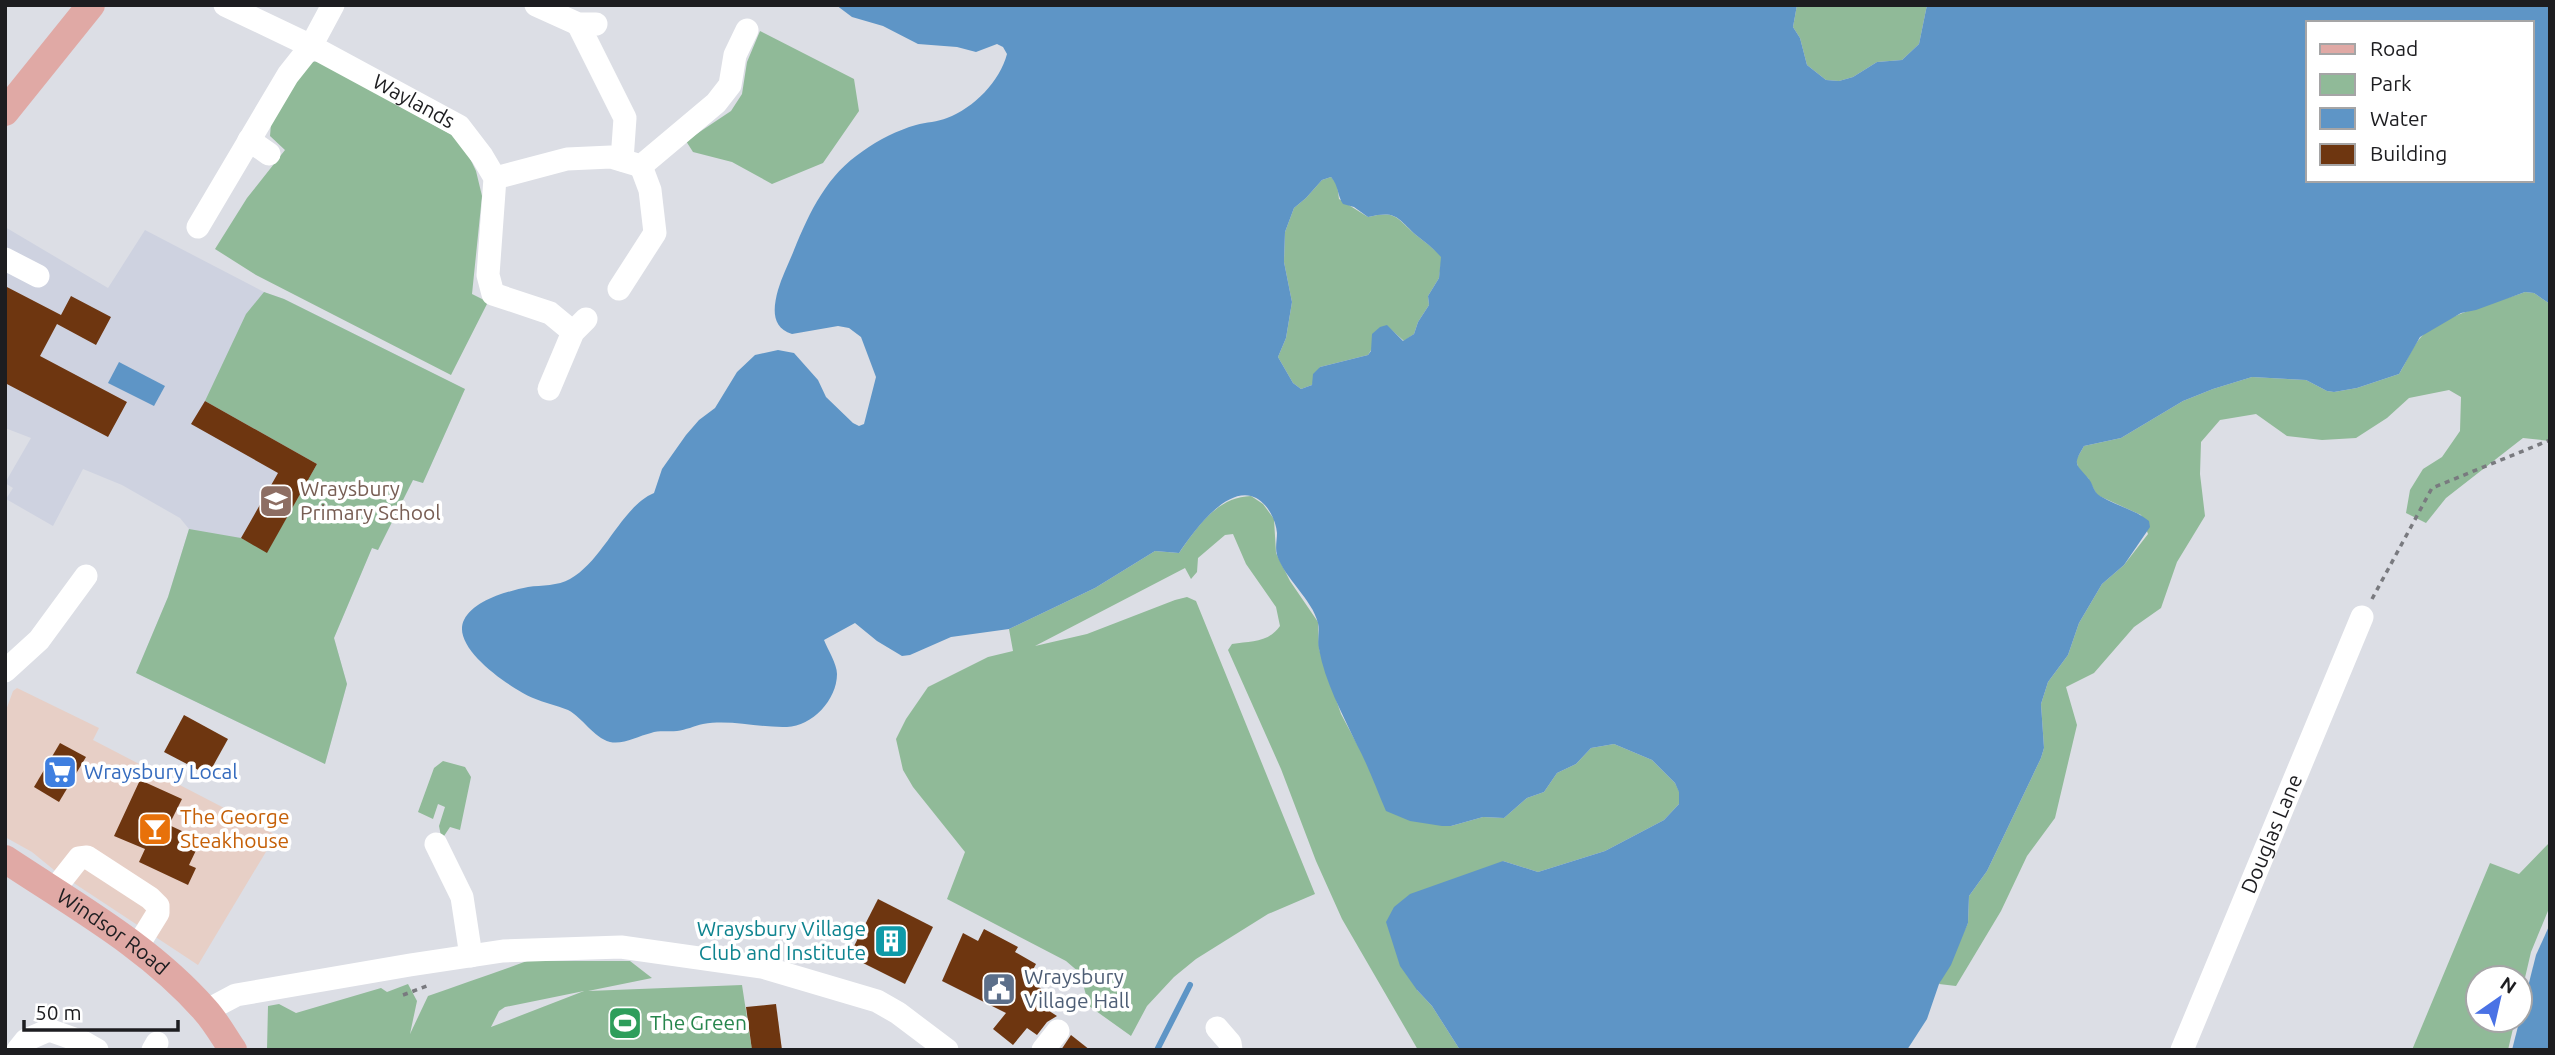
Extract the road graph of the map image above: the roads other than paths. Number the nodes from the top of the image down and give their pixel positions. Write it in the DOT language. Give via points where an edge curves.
graph roads {
  1 [pos="91,5"];
  2 [pos="225,5"];
  3 [pos="334,5"];
  4 [pos="536,5"];
  5 [pos="736,41"];
  6 [pos="311,46"];
  7 [pos="5,112"];
  8 [pos="249,140"];
  9 [pos="269,154"];
  10 [pos="632,163"];
  11 [pos="495,178"];
  12 [pos="198,227"];
  13 [pos="5,259"];
  14 [pos="38,276"];
  15 [pos="619,289"];
  16 [pos="549,389"];
  17 [pos="86,576"];
  18 [pos="2362,617"];
  19 [pos="5,671"];
  20 [pos="436,844"];
  21 [pos="5,859"];
  22 [pos="53,891"];
  23 [pos="137,947"];
  24 [pos="471,956"];
  25 [pos="206,1011"];
  26 [pos="1217,1028"];
  27 [pos="1058,1031"];
  28 [pos="18,1050"];
  29 [pos="97,1050"];
  30 [pos="233,1050"];
  31 [pos="947,1050"];
  32 [pos="1043,1050"];
  33 [pos="1231,1050"];
  34 [pos="2182,1050"];
  1 -- 7 [label="main road"];
  2 -- 6 [label="street, Waylands"];
  3 -- 6 [label="street"];
  4 -- 10 [label="street" via="587,24 625,118"];
  5 -- 10 [label="street" via="730,85 716,103"];
  6 -- 8 [label="street"];
  6 -- 11 [label="street, Waylands" via="459,126"];
  8 -- 9 [label="street"];
  8 -- 12 [label="street"];
  10 -- 11 [label="street" via="611,157 567,159"];
  10 -- 15 [label="street" via="650,190 654,233"];
  11 -- 16 [label="street" via="488,275 494,294 580,326"];
  13 -- 14 [label="street"];
  17 -- 19 [label="street" via="39,640"];
  18 -- 34 [label="street, Douglas Lane"];
  20 -- 24 [label="street" via="462,897"];
  21 -- 22 [label="main road, Windsor Road"];
  22 -- 23 [label="main road, Windsor Road"];
  22 -- 23 [label="street" via="79,858 87,857 150,898 159,913"];
  23 -- 25 [label="main road, Windsor Road"];
  24 -- 25 [label="street" via="236,995"];
  24 -- 31 [label="street" via="621,947 762,967 877,1002"];
  25 -- 30 [label="main road, Windsor Road"];
  26 -- 33 [label="street"];
  27 -- 32 [label="street"];
  28 -- 29 [label="street" via="26,1040 49,1030"];
}
